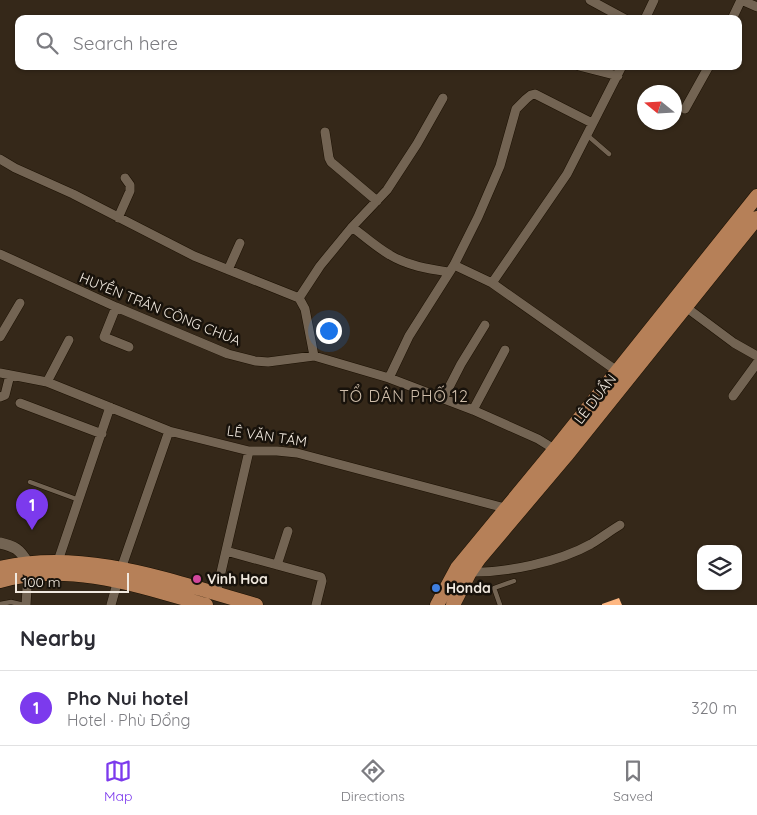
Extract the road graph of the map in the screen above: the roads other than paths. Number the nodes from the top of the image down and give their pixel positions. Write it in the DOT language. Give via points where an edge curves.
graph roads {
  1 [pos="590,0"];
  2 [pos="654,0"];
  3 [pos="741,0"];
  4 [pos="757,7"];
  5 [pos="618,15"];
  6 [pos="647,15"];
  7 [pos="734,15"];
  8 [pos="594,70"];
  9 [pos="620,70"];
  10 [pos="707,70"];
  11 [pos="618,76"];
  12 [pos="443,98"];
  13 [pos="685,109"];
  14 [pos="592,124"];
  15 [pos="326,132"];
  16 [pos="587,135"];
  17 [pos="609,154"];
  18 [pos="0,158"];
  19 [pos="125,178"];
  20 [pos="757,196"];
  21 [pos="377,202"];
  22 [pos="118,218"];
  23 [pos="757,218"];
  24 [pos="352,227"];
  25 [pos="240,243"];
  26 [pos="0,254"];
  27 [pos="452,269"];
  28 [pos="228,270"];
  29 [pos="492,283"];
  30 [pos="299,298"];
  31 [pos="20,303"];
  32 [pos="116,307"];
  33 [pos="687,308"];
  34 [pos="485,325"];
  35 [pos="0,337"];
  36 [pos="69,340"];
  37 [pos="129,346"];
  38 [pos="505,350"];
  39 [pos="314,356"];
  40 [pos="756,356"];
  41 [pos="617,371"];
  42 [pos="0,373"];
  43 [pos="10,375"];
  44 [pos="389,378"];
  45 [pos="47,382"];
  46 [pos="733,396"];
  47 [pos="0,397"];
  48 [pos="442,399"];
  49 [pos="20,403"];
  50 [pos="110,407"];
  51 [pos="473,410"];
  52 [pos="169,431"];
  53 [pos="102,434"];
  54 [pos="249,451"];
  55 [pos="560,453"];
  56 [pos="30,482"];
  57 [pos="79,500"];
  58 [pos="505,508"];
  59 [pos="620,524"];
  60 [pos="288,531"];
  61 [pos="0,543"];
  62 [pos="226,551"];
  63 [pos="58,562"];
  64 [pos="277,565"];
  65 [pos="0,568"];
  66 [pos="28,569"];
  67 [pos="470,572"];
  68 [pos="119,575"];
  69 [pos="0,581"];
  70 [pos="514,581"];
  71 [pos="216,594"];
  72 [pos="0,604"];
  73 [pos="25,605"];
  74 [pos="112,605"];
  75 [pos="206,605"];
  76 [pos="256,605"];
  77 [pos="316,605"];
  78 [pos="437,605"];
  79 [pos="453,605"];
  80 [pos="500,605"];
  1 -- 5 [label="street"];
  2 -- 6 [label="street"];
  3 -- 4 [label="street"];
  3 -- 7 [label="street"];
  8 -- 11 [label="street"];
  9 -- 11 [label="street"];
  10 -- 13 [label="street"];
  11 -- 14 [label="street"];
  12 -- 21 [label="street" via="417,144"];
  14 -- 16 [label="street"];
  14 -- 27 [label="street" via="535,94 519,105 513,114 493,183"];
  15 -- 21 [label="street" via="331,162"];
  16 -- 17 [label="lane"];
  16 -- 29 [label="street" via="567,174"];
  18 -- 22 [label="street"];
  19 -- 22 [label="street" via="130,191"];
  20 -- 41 [label="main road, LÊ DUẨN"];
  21 -- 24 [label="street"];
  22 -- 28 [label="street"];
  23 -- 33 [label="main road, LÊ DUẨN"];
  24 -- 27 [label="street" via="403,262 417,267"];
  24 -- 30 [label="street"];
  25 -- 28 [label="street"];
  26 -- 32 [label="street, HUYỀN TRÂN CÔNG CHÚA"];
  27 -- 29 [label="street"];
  27 -- 44 [label="street" via="409,336"];
  28 -- 30 [label="street"];
  29 -- 41 [label="street"];
  30 -- 39 [label="street" via="305,310"];
  31 -- 35 [label="street"];
  32 -- 37 [label="street" via="104,336"];
  32 -- 39 [label="street, HUYỀN TRÂN CÔNG CHÚA" via="243,358 268,362"];
  33 -- 40 [label="street"];
  33 -- 55 [label="main road, LÊ DUẨN"];
  34 -- 48 [label="street"];
  36 -- 45 [label="street"];
  38 -- 51 [label="street"];
  39 -- 44 [label="street, HUYỀN TRÂN CÔNG CHÚA"];
  40 -- 46 [label="street"];
  41 -- 55 [label="main road, LÊ DUẨN"];
  42 -- 43 [label="street, LÊ VĂN TÁM"];
  43 -- 45 [label="street, LÊ VĂN TÁM"];
  43 -- 47 [label="street" via="4,395"];
  44 -- 48 [label="street, HUYỀN TRÂN CÔNG CHÚA"];
  45 -- 50 [label="street, LÊ VĂN TÁM"];
  48 -- 51 [label="street, HUYỀN TRÂN CÔNG CHÚA"];
  49 -- 53 [label="street"];
  50 -- 52 [label="street, LÊ VĂN TÁM"];
  50 -- 53 [label="street"];
  51 -- 55 [label="street, HUYỀN TRÂN CÔNG CHÚA" via="538,439"];
  52 -- 54 [label="street, LÊ VĂN TÁM"];
  52 -- 68 [label="street"];
  53 -- 57 [label="street"];
  54 -- 58 [label="street, LÊ VĂN TÁM" via="297,453"];
  54 -- 62 [label="street"];
  55 -- 58 [label="main road, LÊ DUẨN"];
  55 -- 67 [label="main road, LÊ DUẨN"];
  56 -- 57 [label="lane"];
  57 -- 63 [label="street"];
  58 -- 78 [label="main road, LÊ DUẨN" via="457,568"];
  59 -- 67 [label="street" via="570,553 503,571"];
  60 -- 64 [label="street"];
  61 -- 66 [label="street" via="22,552"];
  62 -- 64 [label="street"];
  62 -- 71 [label="street"];
  63 -- 66 [label="main road"];
  63 -- 68 [label="main road" via="106,566"];
  64 -- 77 [label="street" via="321,577"];
  65 -- 66 [label="main road"];
  66 -- 68 [label="main road" via="61,574"];
  66 -- 69 [label="main road"];
  66 -- 73 [label="street"];
  67 -- 79 [label="main road, LÊ DUẨN"];
  68 -- 71 [label="main road"];
  68 -- 74 [label="street"];
  68 -- 75 [label="main road"];
  70 -- 80 [label="lane" via="494,588"];
  71 -- 76 [label="main road"];
  72 -- 73 [label="lane"];
}
